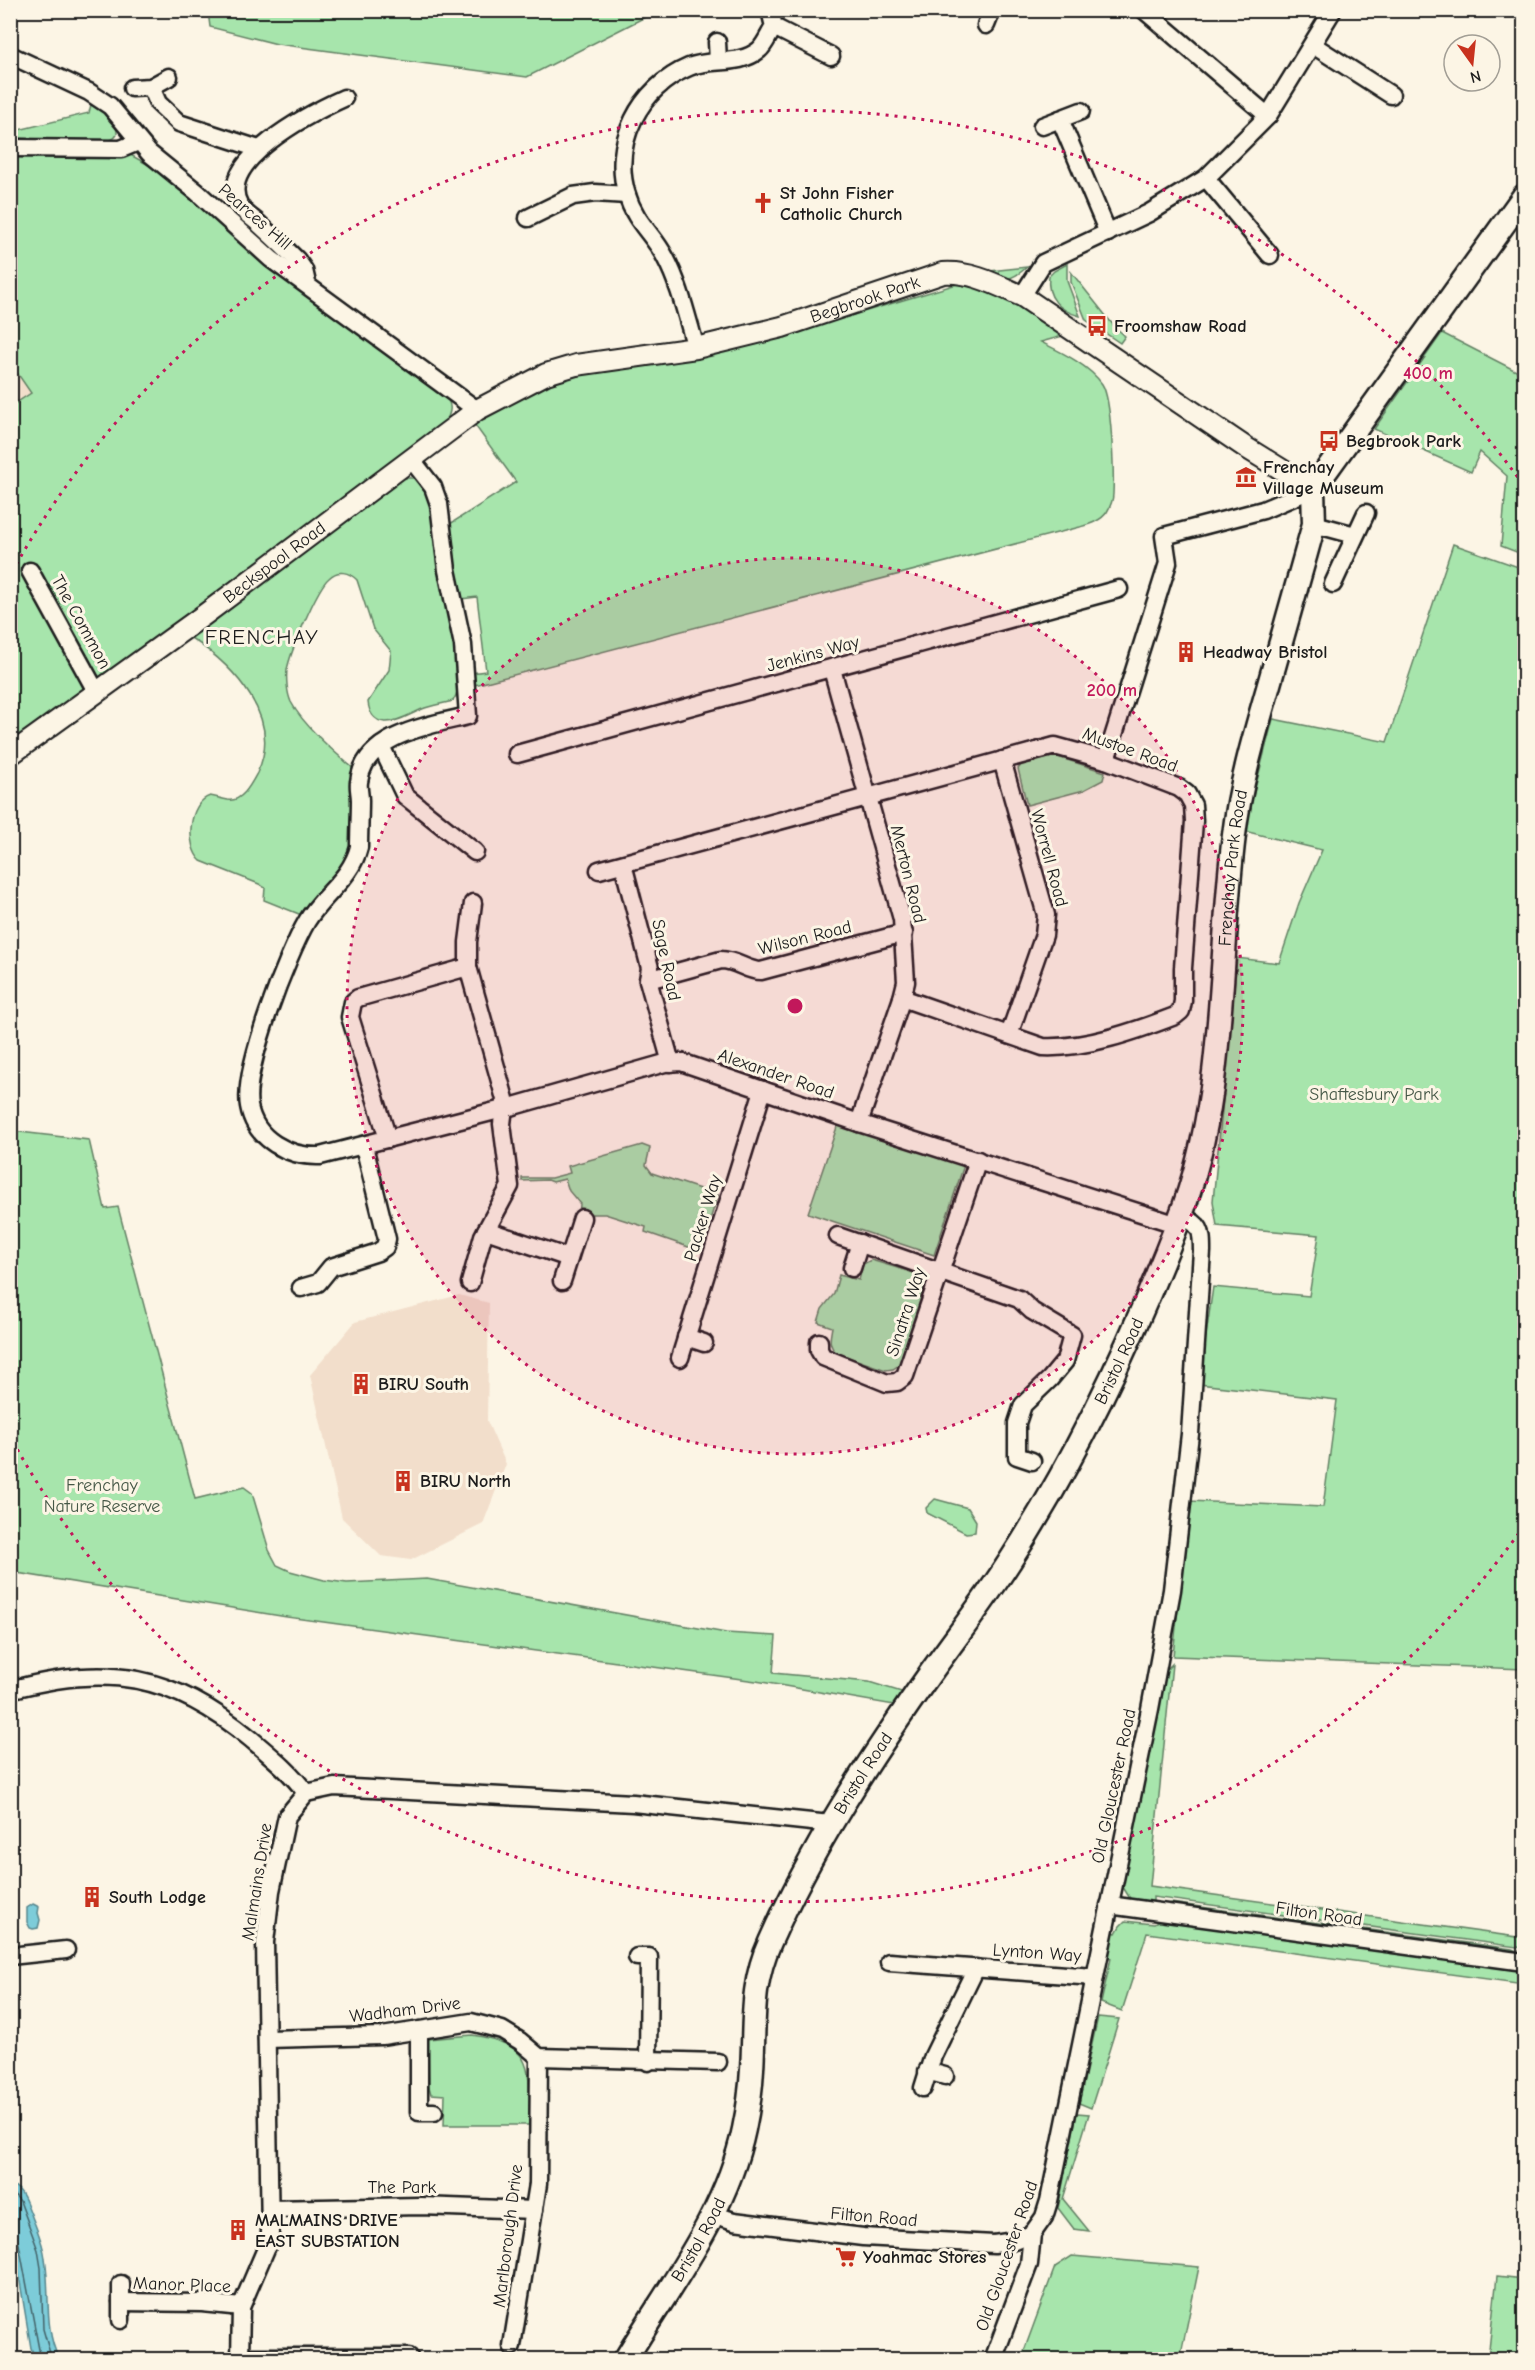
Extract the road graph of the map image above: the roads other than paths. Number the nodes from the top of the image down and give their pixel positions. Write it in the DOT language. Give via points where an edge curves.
graph roads {
  1 [pos="1144,10"];
  2 [pos="1333,10"];
  3 [pos="772,19"];
  4 [pos="717,42"];
  5 [pos="1313,45"];
  6 [pos="10,55"];
  7 [pos="831,56"];
  8 [pos="718,61"];
  9 [pos="169,77"];
  10 [pos="151,87"];
  11 [pos="132,88"];
  12 [pos="1392,95"];
  13 [pos="344,98"];
  14 [pos="1081,111"];
  15 [pos="1268,117"];
  16 [pos="1060,119"];
  17 [pos="1042,126"];
  18 [pos="138,142"];
  19 [pos="10,148"];
  20 [pos="259,149"];
  21 [pos="1206,178"];
  22 [pos="627,195"];
  23 [pos="1524,196"];
  24 [pos="528,218"];
  25 [pos="1108,233"];
  26 [pos="1270,255"];
  27 [pos="307,283"];
  28 [pos="1022,296"];
  29 [pos="696,348"];
  30 [pos="477,410"];
  31 [pos="412,460"];
  32 [pos="1313,489"];
  33 [pos="1366,513"];
  34 [pos="1314,525"];
  35 [pos="1355,535"];
  36 [pos="30,571"];
  37 [pos="1333,584"];
  38 [pos="1119,589"];
  39 [pos="832,669"];
  40 [pos="97,693"];
  41 [pos="381,746"];
  42 [pos="516,754"];
  43 [pos="10,755"];
  44 [pos="1002,760"];
  45 [pos="1106,760"];
  46 [pos="867,796"];
  47 [pos="475,852"];
  48 [pos="623,864"];
  49 [pos="599,870"];
  50 [pos="473,903"];
  51 [pos="904,933"];
  52 [pos="468,967"];
  53 [pos="648,980"];
  54 [pos="902,998"];
  55 [pos="1009,1035"];
  56 [pos="671,1063"];
  57 [pos="763,1090"];
  58 [pos="503,1109"];
  59 [pos="859,1123"];
  60 [pos="388,1139"];
  61 [pos="360,1146"];
  62 [pos="978,1160"];
  63 [pos="582,1218"];
  64 [pos="1179,1220"];
  65 [pos="486,1230"];
  66 [pos="838,1236"];
  67 [pos="860,1243"];
  68 [pos="569,1258"];
  69 [pos="852,1268"];
  70 [pos="940,1271"];
  71 [pos="562,1281"];
  72 [pos="470,1283"];
  73 [pos="301,1288"];
  74 [pos="687,1337"];
  75 [pos="819,1342"];
  76 [pos="704,1343"];
  77 [pos="680,1358"];
  78 [pos="1032,1461"];
  79 [pos="10,1690"];
  80 [pos="306,1793"];
  81 [pos="830,1824"];
  82 [pos="1109,1905"];
  83 [pos="66,1950"];
  84 [pos="10,1956"];
  85 [pos="637,1957"];
  86 [pos="890,1962"];
  87 [pos="1524,1962"];
  88 [pos="976,1968"];
  89 [pos="1094,1977"];
  90 [pos="419,2030"];
  91 [pos="267,2039"];
  92 [pos="539,2057"];
  93 [pos="648,2062"];
  94 [pos="718,2062"];
  95 [pos="945,2076"];
  96 [pos="434,2112"];
  97 [pos="270,2209"];
  98 [pos="534,2210"];
  99 [pos="712,2214"];
  100 [pos="1032,2234"];
  101 [pos="121,2284"];
  102 [pos="121,2302"];
  103 [pos="241,2307"];
  104 [pos="121,2320"];
  105 [pos="512,2346"];
  106 [pos="409,2357"];
  107 [pos="240,2358"];
  108 [pos="625,2360"];
  109 [pos="993,2360"];
  1 -- 15 [label="street"];
  2 -- 5 [label="street"];
  3 -- 7 [label="street"];
  3 -- 8 [label="street" via="759,50 743,59"];
  4 -- 8 [label="street"];
  5 -- 12 [label="street"];
  5 -- 15 [label="street"];
  6 -- 18 [label="street, Pearces Hill" via="110,106"];
  8 -- 22 [label="street" via="690,67 668,79 650,93 633,117 623,171"];
  9 -- 10 [label="street"];
  10 -- 11 [label="street"];
  10 -- 20 [label="street" via="158,103 179,123"];
  13 -- 20 [label="street"];
  14 -- 16 [label="street"];
  15 -- 21 [label="street"];
  16 -- 17 [label="street"];
  16 -- 25 [label="street"];
  18 -- 19 [label="street" via="121,149"];
  18 -- 27 [label="street, Pearces Hill" via="270,259"];
  20 -- 27 [label="street" via="237,177 234,192 241,208 297,260"];
  21 -- 25 [label="street"];
  21 -- 26 [label="street"];
  22 -- 24 [label="street" via="573,196"];
  22 -- 29 [label="street" via="677,283"];
  23 -- 32 [label="main road"];
  25 -- 28 [label="street" via="1043,262"];
  27 -- 30 [label="street, Pearces Hill"];
  28 -- 29 [label="street, Begbrook Park" via="983,279 943,273 782,327"];
  28 -- 32 [label="street, Begbrook Park"];
  29 -- 30 [label="street, Begbrook Park" via="562,369"];
  30 -- 31 [label="street, Beckspool Road"];
  31 -- 40 [label="street, Beckspool Road"];
  31 -- 41 [label="street" via="433,487 440,504 447,570 463,645 468,716 417,729"];
  32 -- 34 [label="main road, Frenchay Park Road"];
  32 -- 45 [label="street" via="1263,510 1164,536 1168,562"];
  33 -- 35 [label="street"];
  34 -- 35 [label="street"];
  34 -- 64 [label="main road, Frenchay Park Road" via="1244,778 1234,835 1213,1083 1196,1172"];
  35 -- 37 [label="street"];
  36 -- 40 [label="street, The Common"];
  38 -- 39 [label="street, Jenkins Way"];
  39 -- 42 [label="street, Jenkins Way"];
  39 -- 46 [label="street, Merton Road"];
  40 -- 43 [label="street, Beckspool Road"];
  41 -- 47 [label="street" via="405,796"];
  41 -- 61 [label="street, Alexander Road" via="363,766 359,782 356,857 345,878 316,907 297,938 259,1042 248,1095 255,1122 282,1149 320,1156"];
  44 -- 45 [label="street, Mustoe Road" via="1055,746"];
  44 -- 46 [label="street, Mustoe Road"];
  44 -- 55 [label="street, Worrell Road" via="1046,915 1044,935"];
  45 -- 55 [label="street, Mustoe Road" via="1179,788 1193,805 1182,1008 1173,1017 1064,1048 1044,1047"];
  46 -- 48 [label="street, Mustoe Road"];
  46 -- 51 [label="street, Merton Road"];
  48 -- 49 [label="street, Mustoe Road"];
  48 -- 53 [label="street, Sage Road" via="650,968"];
  50 -- 52 [label="street"];
  51 -- 53 [label="street, Wilson Road" via="762,971 748,970 733,960 721,960"];
  51 -- 54 [label="street, Merton Road" via="906,982"];
  52 -- 58 [label="street" via="505,1099"];
  52 -- 60 [label="street" via="353,1002 350,1017"];
  53 -- 56 [label="street, Sage Road"];
  54 -- 55 [label="street, Mustoe Road"];
  54 -- 59 [label="street, Merton Road"];
  56 -- 57 [label="street, Alexander Road" via="690,1065"];
  56 -- 58 [label="street, Alexander Road"];
  57 -- 59 [label="street, Alexander Road"];
  57 -- 74 [label="street, Packer Way"];
  58 -- 60 [label="street, Alexander Road"];
  58 -- 65 [label="street" via="510,1186"];
  59 -- 62 [label="street, Alexander Road"];
  60 -- 61 [label="street, Alexander Road"];
  61 -- 73 [label="street" via="387,1239 385,1247 330,1267 318,1282"];
  62 -- 64 [label="street, Alexander Road"];
  62 -- 70 [label="street, Sinatra Way"];
  63 -- 68 [label="street"];
  64 -- 81 [label="main road, Bristol Road" via="1089,1426 1050,1496 1007,1566 925,1680"];
  64 -- 82 [label="street, Old Gloucester Road" via="1195,1223 1202,1240 1190,1434 1172,1590"];
  65 -- 68 [label="street"];
  65 -- 72 [label="street"];
  66 -- 67 [label="street"];
  67 -- 69 [label="street"];
  67 -- 70 [label="street"];
  68 -- 71 [label="street"];
  70 -- 75 [label="street, Sinatra Way" via="905,1376 897,1382 887,1383 822,1356"];
  70 -- 78 [label="street" via="1018,1299 1072,1335 1065,1361 1023,1405 1017,1423 1017,1456"];
  74 -- 76 [label="street"];
  74 -- 77 [label="street, Packer Way"];
  79 -- 80 [label="street" via="98,1675 127,1677 161,1686 223,1716 292,1773"];
  80 -- 81 [label="street" via="334,1787 621,1802"];
  80 -- 91 [label="street, Malmains Drive" via="287,1816 271,1891 265,1942"];
  81 -- 99 [label="main road, Bristol Road" via="768,1945 753,1994 752,2075 743,2133"];
  82 -- 87 [label="street, Filton Road"];
  82 -- 89 [label="street, Old Gloucester Road"];
  83 -- 84 [label="street"];
  85 -- 93 [label="street" via="649,1957"];
  86 -- 88 [label="street, Lynton Way"];
  88 -- 89 [label="street, Lynton Way"];
  88 -- 95 [label="street, Lynton Way" via="925,2080"];
  89 -- 100 [label="street, Old Gloucester Road" via="1050,2201"];
  90 -- 91 [label="street, Wadham Drive" via="371,2037"];
  90 -- 92 [label="street, Wadham Drive" via="460,2022 481,2023 511,2035"];
  90 -- 96 [label="street" via="419,2112"];
  91 -- 97 [label="street, Malmains Drive"];
  92 -- 93 [label="street"];
  92 -- 98 [label="street, Marlborough Drive"];
  93 -- 94 [label="street"];
  97 -- 98 [label="street, The Park" via="409,2206"];
  97 -- 103 [label="street, Malmains Drive" via="268,2242"];
  98 -- 105 [label="street, Marlborough Drive"];
  99 -- 100 [label="street, Filton Road" via="734,2221 863,2238 994,2244"];
  99 -- 108 [label="main road, Bristol Road" via="694,2252"];
  100 -- 109 [label="street, Old Gloucester Road" via="1029,2264"];
  101 -- 102 [label="street, Manor Place"];
  102 -- 103 [label="street, Manor Place"];
  102 -- 104 [label="street, Manor Place"];
  103 -- 107 [label="street, Malmains Drive"];
  106 -- 107 [label="street"];
}
